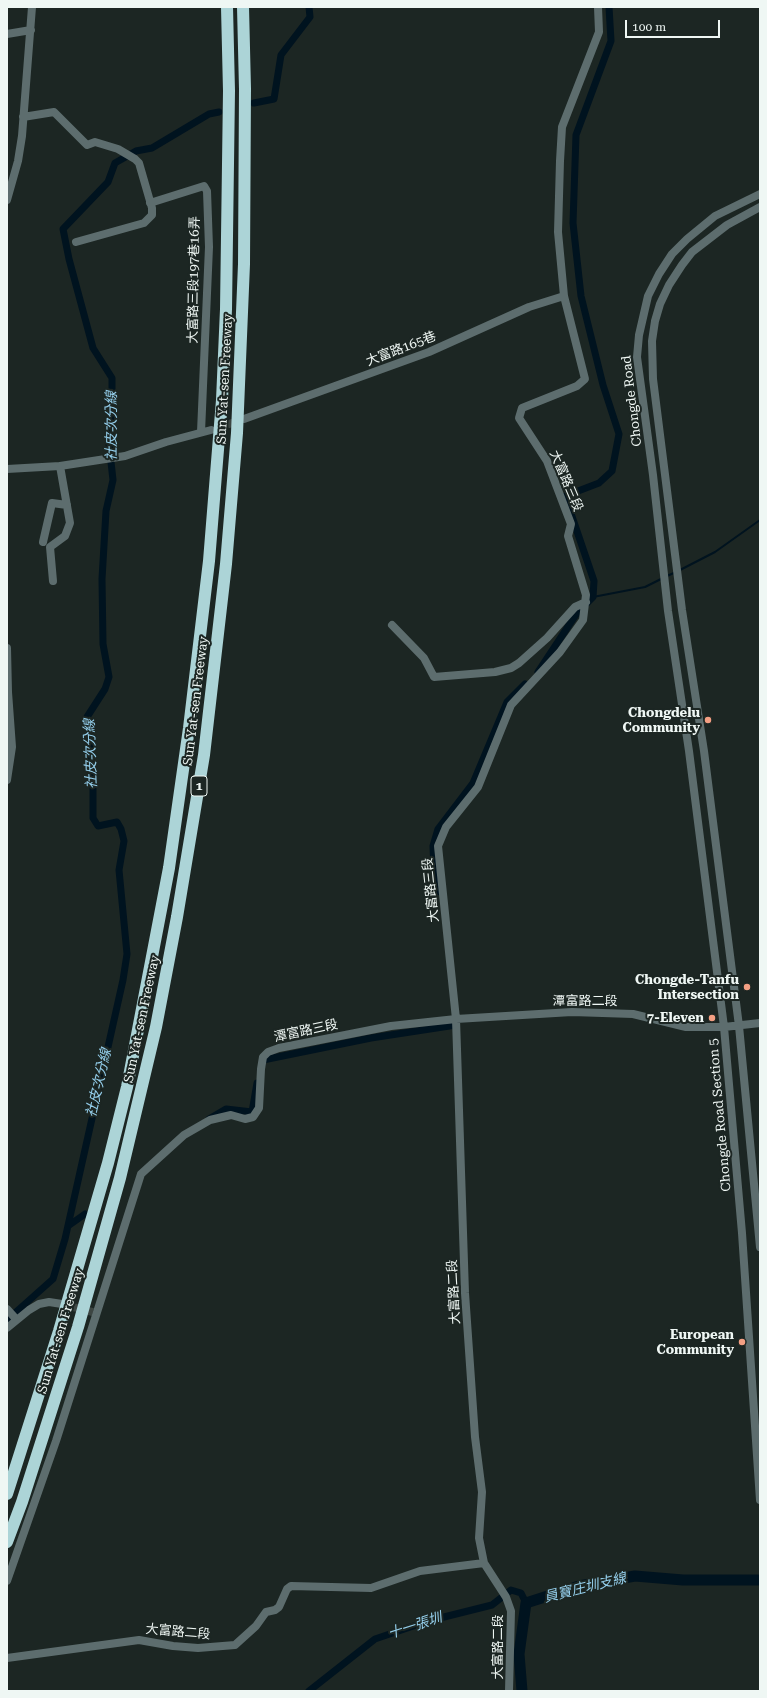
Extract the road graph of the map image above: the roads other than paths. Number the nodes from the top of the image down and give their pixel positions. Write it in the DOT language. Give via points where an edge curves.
graph roads {
  1 [pos="32,7"];
  2 [pos="227,7"];
  3 [pos="243,7"];
  4 [pos="598,7"];
  5 [pos="31,30"];
  6 [pos="7,34"];
  7 [pos="23,117"];
  8 [pos="760,194"];
  9 [pos="7,200"];
  10 [pos="150,203"];
  11 [pos="760,207"];
  12 [pos="76,242"];
  13 [pos="564,296"];
  14 [pos="244,419"];
  15 [pos="211,430"];
  16 [pos="201,432"];
  17 [pos="60,466"];
  18 [pos="7,469"];
  19 [pos="67,505"];
  20 [pos="43,542"];
  21 [pos="53,581"];
  22 [pos="586,602"];
  23 [pos="682,610"];
  24 [pos="668,611"];
  25 [pos="392,625"];
  26 [pos="7,648"];
  27 [pos="7,692"];
  28 [pos="7,780"];
  29 [pos="456,1019"];
  30 [pos="760,1023"];
  31 [pos="739,1026"];
  32 [pos="724,1028"];
  33 [pos="760,1247"];
  34 [pos="62,1304"];
  35 [pos="12,1314"];
  36 [pos="7,1328"];
  37 [pos="7,1494"];
  38 [pos="760,1500"];
  39 [pos="7,1542"];
  40 [pos="484,1563"];
  41 [pos="7,1580"];
  42 [pos="7,1658"];
  43 [pos="509,1691"];
  1 -- 5 [label="street"];
  2 -- 37 [label="highway, Sun Yat-sen Freeway / 1" via="229,91 222,400 209,560 169,868 127,1087 110,1156"];
  3 -- 39 [label="highway, Sun Yat-sen Freeway / 1" via="244,264 237,433 226,572 204,755 156,1027 120,1178 78,1327"];
  4 -- 13 [label="street, 大富路三段" via="599,32 562,127 558,232"];
  5 -- 6 [label="street"];
  5 -- 7 [label="street"];
  7 -- 9 [label="street" via="18,161"];
  7 -- 10 [label="street" via="54,112 87,145 95,142 123,151 139,164"];
  8 -- 24 [label="street, Chongde Road" via="715,216 687,239 659,274 648,296 642,318 637,357"];
  10 -- 12 [label="street" via="152,215 144,223"];
  10 -- 16 [label="street, 大富路三段197巷16弄" via="204,186 207,191 209,247"];
  11 -- 23 [label="street, Chongde Road" via="727,225 692,252 669,285 655,321 652,341 653,379"];
  13 -- 14 [label="street, 大富路165巷" via="529,307 429,352"];
  13 -- 22 [label="street, 大富路三段" via="585,379 577,386 522,408 519,418 547,461 561,497 570,524 568,536"];
  15 -- 16 [label="street"];
  16 -- 17 [label="street" via="125,456"];
  17 -- 18 [label="street"];
  17 -- 19 [label="street"];
  19 -- 20 [label="street" via="52,503"];
  19 -- 21 [label="street" via="70,523 65,536 50,547"];
  22 -- 25 [label="street" via="575,607 548,638 519,663 495,672 434,677 424,658"];
  22 -- 29 [label="street, 大富路三段" via="583,620 560,652 511,705 478,786 446,827 438,846"];
  23 -- 31 [label="street, Chongde Road Section 5" via="704,751"];
  24 -- 32 [label="street, Chongde Road Section 5" via="689,751"];
  26 -- 27 [label="street"];
  27 -- 28 [label="street" via="12,756"];
  29 -- 32 [label="street, 潭富路二段" via="572,1012 633,1014 686,1027"];
  29 -- 40 [label="street, 大富路二段" via="465,1292 475,1437 482,1492 479,1538"];
  29 -- 41 [label="street, 潭富路三段" via="357,1032 268,1052 263,1057 259,1108 253,1118 245,1119 231,1115 210,1120 184,1135 142,1174 56,1441"];
  30 -- 31 [label="street, 潭富路二段"];
  31 -- 32 [label="street, 潭富路二段"];
  31 -- 33 [label="street, Chongde Road Section 5"];
  32 -- 38 [label="street, Chongde Road Section 5" via="742,1233"];
  34 -- 35 [label="street" via="50,1302"];
  35 -- 36 [label="street"];
  40 -- 42 [label="street, 大富路二段" via="420,1571 371,1588 291,1586 279,1607 266,1612 256,1626 235,1644 198,1648 140,1640"];
  40 -- 43 [label="street, 大富路二段" via="506,1597 511,1611"];
}
